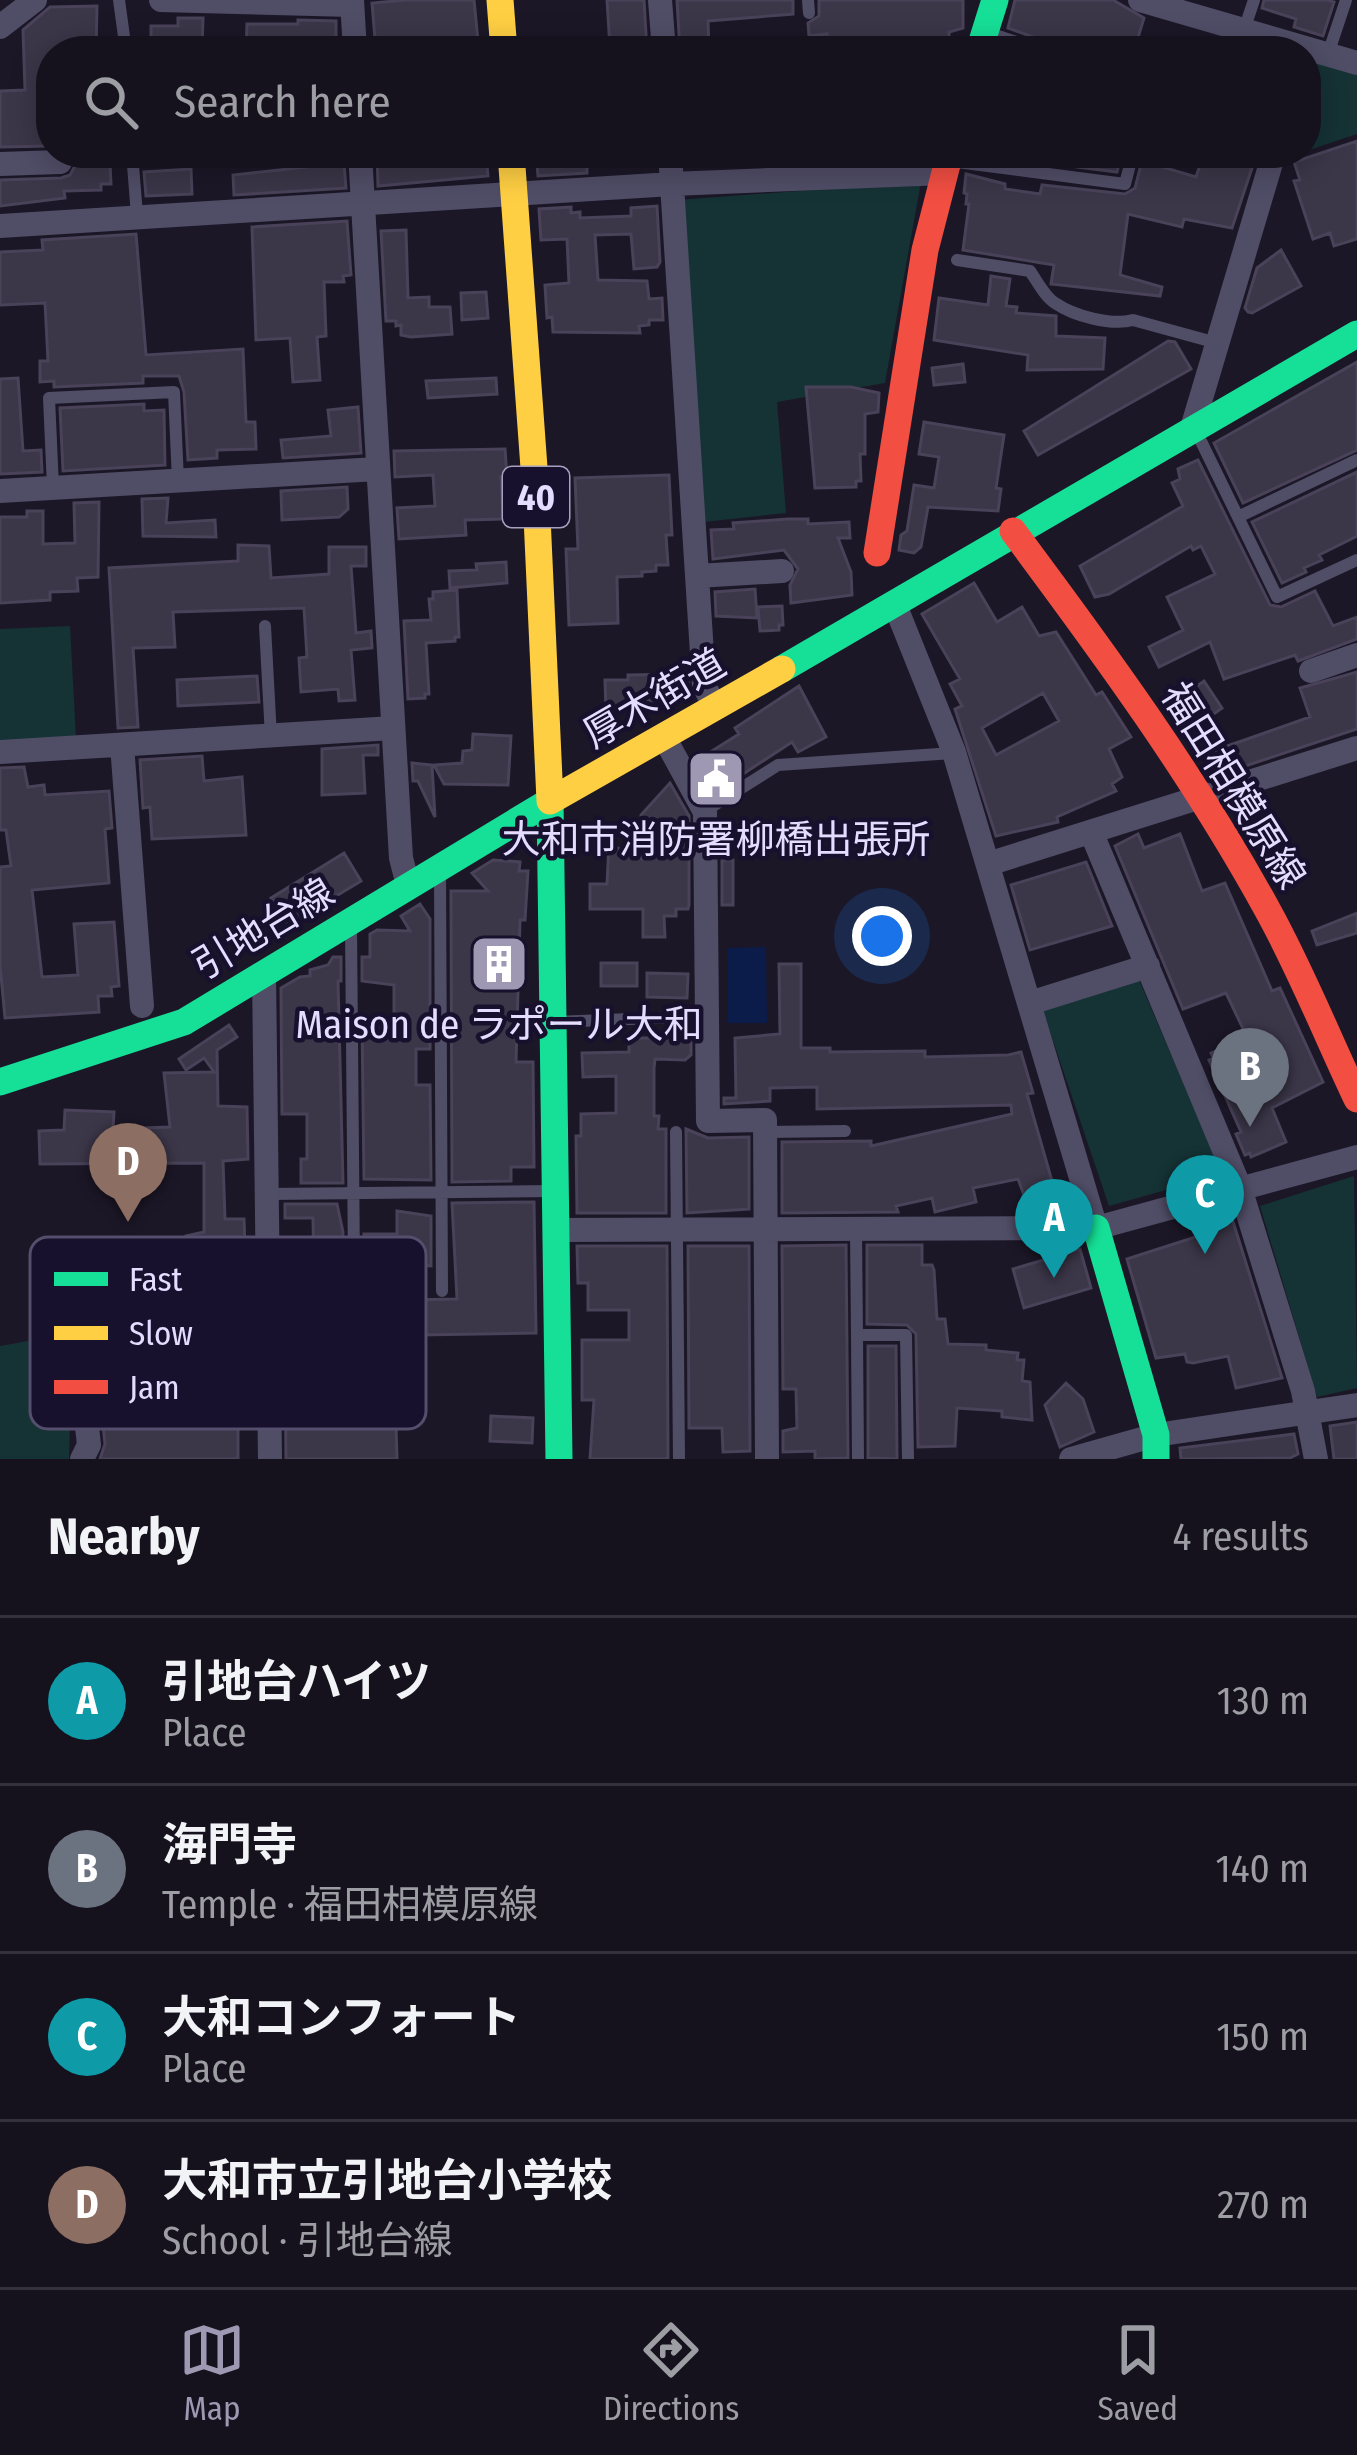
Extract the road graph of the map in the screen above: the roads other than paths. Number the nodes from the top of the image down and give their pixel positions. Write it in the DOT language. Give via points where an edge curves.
graph roads {
  1 [pos="35,0"];
  2 [pos="119,0"];
  3 [pos="160,0"];
  4 [pos="500,0"];
  5 [pos="660,0"];
  6 [pos="994,0"];
  7 [pos="1140,0"];
  8 [pos="1254,0"];
  9 [pos="1346,0"];
  10 [pos="352,2"];
  11 [pos="1176,5"];
  12 [pos="0,27"];
  13 [pos="1244,30"];
  14 [pos="124,36"];
  15 [pos="354,36"];
  16 [pos="503,36"];
  17 [pos="663,36"];
  18 [pos="983,36"];
  19 [pos="1263,36"];
  20 [pos="1321,36"];
  21 [pos="1321,54"];
  22 [pos="1357,63"];
  23 [pos="36,163"];
  24 [pos="0,164"];
  25 [pos="133,168"];
  26 [pos="361,168"];
  27 [pos="512,168"];
  28 [pos="671,168"];
  29 [pos="873,168"];
  30 [pos="946,168"];
  31 [pos="996,168"];
  32 [pos="1129,168"];
  33 [pos="1270,168"];
  34 [pos="672,184"];
  35 [pos="513,194"];
  36 [pos="363,205"];
  37 [pos="137,215"];
  38 [pos="0,226"];
  39 [pos="957,260"];
  40 [pos="1357,334"];
  41 [pos="1217,343"];
  42 [pos="1193,425"];
  43 [pos="1357,460"];
  44 [pos="377,469"];
  45 [pos="178,481"];
  46 [pos="53,488"];
  47 [pos="0,491"];
  48 [pos="1238,517"];
  49 [pos="1013,531"];
  50 [pos="877,553"];
  51 [pos="1357,560"];
  52 [pos="782,571"];
  53 [pos="697,576"];
  54 [pos="895,605"];
  55 [pos="265,626"];
  56 [pos="1357,656"];
  57 [pos="1311,671"];
  58 [pos="715,708"];
  59 [pos="392,728"];
  60 [pos="271,737"];
  61 [pos="664,737"];
  62 [pos="122,745"];
  63 [pos="1357,748"];
  64 [pos="0,752"];
  65 [pos="954,752"];
  66 [pos="1203,799"];
  67 [pos="550,802"];
  68 [pos="705,812"];
  69 [pos="1093,834"];
  70 [pos="988,864"];
  71 [pos="440,866"];
  72 [pos="408,885"];
  73 [pos="350,920"];
  74 [pos="1148,966"];
  75 [pos="264,973"];
  76 [pos="1030,1003"];
  77 [pos="142,1006"];
  78 [pos="710,1016"];
  79 [pos="553,1022"];
  80 [pos="0,1082"];
  81 [pos="1357,1099"];
  82 [pos="845,1131"];
  83 [pos="676,1132"];
  84 [pos="765,1132"];
  85 [pos="1357,1156"];
  86 [pos="1240,1189"];
  87 [pos="442,1192"];
  88 [pos="555,1192"];
  89 [pos="353,1193"];
  90 [pos="266,1194"];
  91 [pos="1096,1228"];
  92 [pos="765,1229"];
  93 [pos="856,1229"];
  94 [pos="556,1230"];
  95 [pos="677,1230"];
  96 [pos="267,1237"];
  97 [pos="354,1237"];
  98 [pos="442,1291"];
  99 [pos="857,1336"];
  100 [pos="1357,1405"];
  101 [pos="1308,1412"];
  102 [pos="87,1429"];
  103 [pos="270,1429"];
  104 [pos="1156,1447"];
  105 [pos="82,1459"];
  106 [pos="270,1459"];
  107 [pos="559,1459"];
  108 [pos="679,1459"];
  109 [pos="767,1459"];
  110 [pos="858,1459"];
  111 [pos="908,1459"];
  112 [pos="1071,1459"];
  113 [pos="1316,1459"];
  1 -- 12 [label="street"];
  2 -- 14 [label="lane"];
  3 -- 10 [label="street"];
  4 -- 16 [label="street"];
  5 -- 17 [label="street"];
  6 -- 18 [label="street"];
  7 -- 11 [label="street"];
  8 -- 13 [label="lane"];
  9 -- 20 [label="lane"];
  10 -- 15 [label="street"];
  11 -- 13 [label="street"];
  13 -- 19 [label="street"];
  21 -- 22 [label="street"];
  23 -- 24 [label="street"];
  25 -- 37 [label="lane"];
  26 -- 36 [label="street"];
  27 -- 35 [label="street, 厚木街道 / 40"];
  28 -- 34 [label="street"];
  29 -- 34 [label="street"];
  30 -- 50 [label="street" via="925,250"];
  31 -- 32 [label="lane" via="1125,184"];
  33 -- 41 [label="street"];
  34 -- 35 [label="street"];
  34 -- 53 [label="street"];
  35 -- 36 [label="street"];
  35 -- 67 [label="street, 厚木街道 / 40"];
  36 -- 37 [label="street"];
  36 -- 44 [label="street"];
  37 -- 38 [label="street"];
  39 -- 41 [label="lane" via="1030,271 1052,303 1095,318"];
  40 -- 42 [label="street, 厚木街道"];
  41 -- 42 [label="street"];
  42 -- 48 [label="lane"];
  42 -- 49 [label="street, 厚木街道"];
  43 -- 48 [label="lane"];
  44 -- 45 [label="street"];
  44 -- 59 [label="street"];
  45 -- 46 [label="street"];
  45 -- 46 [label="lane" via="174,392 49,398"];
  46 -- 47 [label="street"];
  48 -- 51 [label="lane" via="1277,597"];
  49 -- 54 [label="street, 厚木街道"];
  49 -- 66 [label="street, 福田相模原線"];
  52 -- 53 [label="street"];
  53 -- 58 [label="street" via="704,685"];
  54 -- 58 [label="street, 厚木街道"];
  54 -- 65 [label="street"];
  55 -- 60 [label="lane"];
  56 -- 57 [label="street"];
  58 -- 61 [label="street, 厚木街道"];
  59 -- 60 [label="street"];
  59 -- 72 [label="street"];
  60 -- 62 [label="street"];
  61 -- 67 [label="street, 厚木街道"];
  61 -- 68 [label="street"];
  62 -- 64 [label="street"];
  62 -- 77 [label="street"];
  63 -- 66 [label="street"];
  65 -- 68 [label="lane" via="778,765"];
  65 -- 70 [label="street"];
  66 -- 69 [label="street"];
  66 -- 81 [label="street, 福田相模原線" via="1269,912"];
  67 -- 71 [label="street, 引地台線"];
  67 -- 79 [label="street"];
  68 -- 78 [label="street"];
  69 -- 70 [label="street"];
  69 -- 74 [label="street"];
  70 -- 76 [label="street"];
  71 -- 72 [label="street, 引地台線"];
  71 -- 87 [label="lane"];
  72 -- 73 [label="street, 引地台線"];
  73 -- 75 [label="street, 引地台線"];
  73 -- 89 [label="lane"];
  74 -- 76 [label="street"];
  74 -- 86 [label="street"];
  75 -- 80 [label="street, 引地台線" via="162,1030"];
  75 -- 90 [label="street"];
  76 -- 91 [label="street"];
  78 -- 79 [label="lane"];
  78 -- 84 [label="street" via="708,1121 765,1120"];
  79 -- 88 [label="street"];
  82 -- 84 [label="lane"];
  83 -- 95 [label="lane"];
  84 -- 92 [label="street"];
  85 -- 86 [label="street"];
  86 -- 91 [label="street"];
  86 -- 101 [label="street"];
  87 -- 88 [label="lane"];
  87 -- 89 [label="lane"];
  87 -- 98 [label="lane"];
  88 -- 94 [label="street"];
  89 -- 90 [label="lane"];
  89 -- 97 [label="lane"];
  90 -- 96 [label="street"];
  91 -- 93 [label="street"];
  91 -- 104 [label="street"];
  92 -- 93 [label="street"];
  92 -- 95 [label="street"];
  92 -- 109 [label="street"];
  93 -- 99 [label="lane"];
  94 -- 95 [label="street"];
  94 -- 107 [label="street"];
  95 -- 108 [label="lane"];
  99 -- 110 [label="lane"];
  99 -- 111 [label="lane" via="906,1335"];
  100 -- 101 [label="street"];
  101 -- 104 [label="street"];
  101 -- 113 [label="street"];
  102 -- 105 [label="street"];
  103 -- 106 [label="street"];
  104 -- 112 [label="street"];
}
